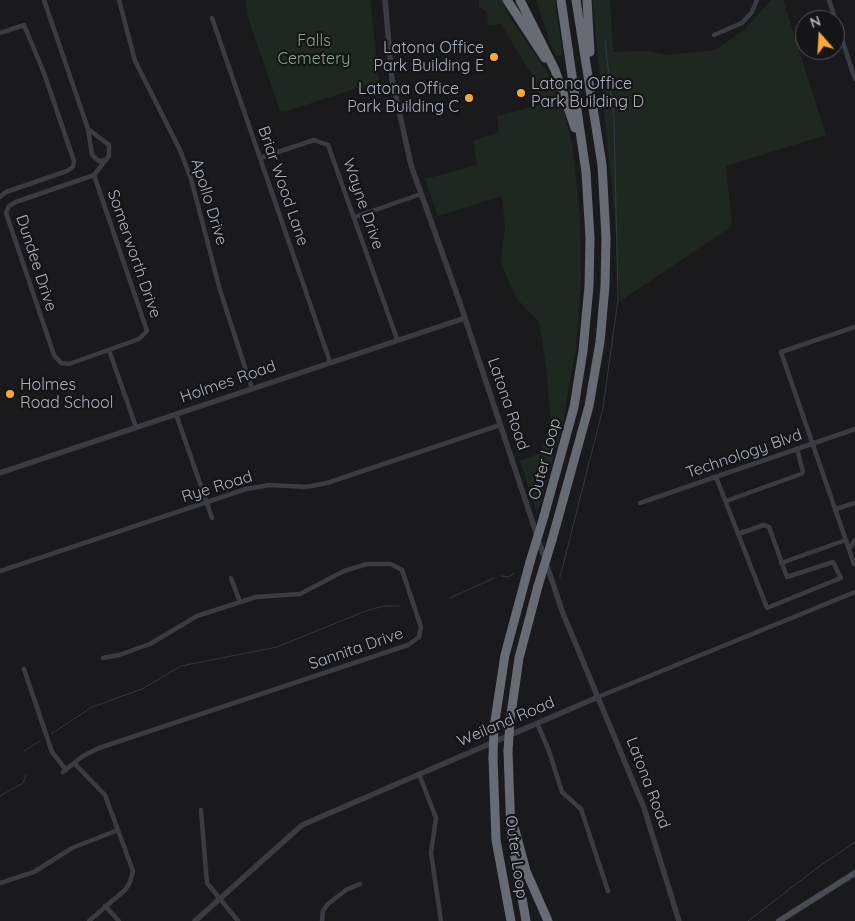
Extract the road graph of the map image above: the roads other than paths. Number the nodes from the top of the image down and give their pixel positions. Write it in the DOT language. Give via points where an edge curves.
graph roads {
  1 [pos="44,0"];
  2 [pos="119,0"];
  3 [pos="385,0"];
  4 [pos="507,0"];
  5 [pos="520,0"];
  6 [pos="562,0"];
  7 [pos="576,0"];
  8 [pos="587,0"];
  9 [pos="757,0"];
  10 [pos="829,0"];
  11 [pos="212,18"];
  12 [pos="0,34"];
  13 [pos="714,35"];
  14 [pos="855,79"];
  15 [pos="565,93"];
  16 [pos="594,110"];
  17 [pos="88,129"];
  18 [pos="109,156"];
  19 [pos="260,158"];
  20 [pos="94,175"];
  21 [pos="421,194"];
  22 [pos="0,196"];
  23 [pos="588,205"];
  24 [pos="355,218"];
  25 [pos="465,318"];
  26 [pos="855,327"];
  27 [pos="397,340"];
  28 [pos="109,350"];
  29 [pos="330,362"];
  30 [pos="252,389"];
  31 [pos="176,414"];
  32 [pos="500,425"];
  33 [pos="136,427"];
  34 [pos="855,429"];
  35 [pos="813,444"];
  36 [pos="797,450"];
  37 [pos="0,473"];
  38 [pos="716,477"];
  39 [pos="726,501"];
  40 [pos="206,502"];
  41 [pos="640,503"];
  42 [pos="855,503"];
  43 [pos="836,509"];
  44 [pos="212,518"];
  45 [pos="738,534"];
  46 [pos="846,540"];
  47 [pos="855,540"];
  48 [pos="849,549"];
  49 [pos="781,563"];
  50 [pos="854,564"];
  51 [pos="0,571"];
  52 [pos="231,578"];
  53 [pos="855,592"];
  54 [pos="240,602"];
  55 [pos="103,658"];
  56 [pos="24,669"];
  57 [pos="598,697"];
  58 [pos="537,723"];
  59 [pos="74,763"];
  60 [pos="419,774"];
  61 [pos="508,794"];
  62 [pos="201,810"];
  63 [pos="118,830"];
  64 [pos="855,873"];
  65 [pos="0,884"];
  66 [pos="360,884"];
  67 [pos="608,891"];
  68 [pos="219,899"];
  69 [pos="105,906"];
  70 [pos="89,921"];
  71 [pos="119,921"];
  72 [pos="195,921"];
  73 [pos="238,921"];
  74 [pos="322,921"];
  75 [pos="441,921"];
  76 [pos="512,921"];
  77 [pos="526,921"];
  78 [pos="548,921"];
  79 [pos="679,921"];
  80 [pos="779,921"];
  1 -- 17 [label="street"];
  2 -- 30 [label="street, Apollo Drive" via="135,61 180,150 194,187 220,290"];
  3 -- 21 [label="street, Latona Road" via="394,95"];
  4 -- 15 [label="highway"];
  5 -- 15 [label="highway"];
  6 -- 23 [label="highway, Outer Loop"];
  7 -- 16 [label="highway, Outer Loop"];
  8 -- 16 [label="highway"];
  9 -- 13 [label="street" via="742,23"];
  10 -- 14 [label="street"];
  11 -- 19 [label="street, Briar Wood Lane"];
  12 -- 22 [label="street" via="24,25 74,162 67,171"];
  15 -- 23 [label="highway" via="574,123"];
  16 -- 61 [label="highway, Outer Loop, bridge" via="605,214 602,319 588,414 519,658 510,721"];
  17 -- 18 [label="street" via="109,145"];
  17 -- 18 [label="street" via="94,158 102,161"];
  18 -- 20 [label="street, Somerworth Drive"];
  19 -- 24 [label="street, Wayne Drive" via="314,140 324,142 334,155"];
  19 -- 29 [label="street, Briar Wood Lane"];
  20 -- 28 [label="street, Somerworth Drive" via="147,327 143,337"];
  20 -- 28 [label="street, Dundee Drive" via="16,202 6,213 56,359 69,364"];
  21 -- 24 [label="street"];
  21 -- 25 [label="street, Latona Road"];
  23 -- 76 [label="highway, Outer Loop, bridge" via="589,295 582,359 569,430 507,647 494,727 496,840"];
  24 -- 27 [label="street, Wayne Drive"];
  25 -- 27 [label="street, Holmes Road"];
  25 -- 32 [label="street, Latona Road"];
  26 -- 35 [label="street" via="781,352"];
  27 -- 29 [label="street, Holmes Road"];
  28 -- 33 [label="street"];
  29 -- 30 [label="street, Holmes Road"];
  30 -- 31 [label="street, Holmes Road"];
  31 -- 33 [label="street, Holmes Road"];
  31 -- 40 [label="street"];
  32 -- 40 [label="street, Rye Road" via="327,484 258,487"];
  32 -- 57 [label="street, Latona Road" via="562,611"];
  33 -- 37 [label="street, Holmes Road"];
  34 -- 35 [label="street, Technology Blvd"];
  35 -- 36 [label="street, Technology Blvd"];
  35 -- 43 [label="street"];
  36 -- 38 [label="street, Technology Blvd"];
  36 -- 39 [label="street" via="801,474"];
  38 -- 39 [label="street"];
  38 -- 41 [label="street, Technology Blvd"];
  39 -- 45 [label="street"];
  40 -- 44 [label="street"];
  40 -- 51 [label="street, Rye Road"];
  42 -- 43 [label="street"];
  43 -- 46 [label="street"];
  45 -- 49 [label="street" via="767,526"];
  45 -- 49 [label="street" via="767,608 841,578 833,562 787,577"];
  46 -- 48 [label="street"];
  46 -- 49 [label="street"];
  47 -- 48 [label="street"];
  48 -- 50 [label="street"];
  52 -- 54 [label="street"];
  53 -- 57 [label="street, Weiland Road"];
  54 -- 55 [label="street, Sannita Drive" via="188,620 136,650"];
  54 -- 59 [label="street, Sannita Drive" via="256,597 300,594 351,568 391,564 404,574 421,631 408,645 99,748"];
  56 -- 59 [label="street" via="52,752 65,771"];
  57 -- 58 [label="street, Weiland Road"];
  57 -- 79 [label="street, Latona Road" via="647,815"];
  58 -- 60 [label="street, Weiland Road"];
  58 -- 67 [label="street" via="562,792 581,809"];
  59 -- 63 [label="street" via="105,795"];
  60 -- 68 [label="street, Weiland Road" via="302,825"];
  60 -- 75 [label="street" via="436,818 431,853"];
  61 -- 77 [label="highway, Outer Loop" via="514,858"];
  61 -- 78 [label="highway" via="522,860"];
  62 -- 68 [label="street" via="206,878"];
  63 -- 65 [label="street" via="81,844 43,868"];
  63 -- 69 [label="street" via="133,874 124,890"];
  64 -- 80 [label="main road"];
  66 -- 74 [label="street" via="328,904 322,911"];
  68 -- 72 [label="street, Weiland Road"];
  68 -- 73 [label="street"];
  69 -- 70 [label="street"];
  69 -- 71 [label="street"];
}
